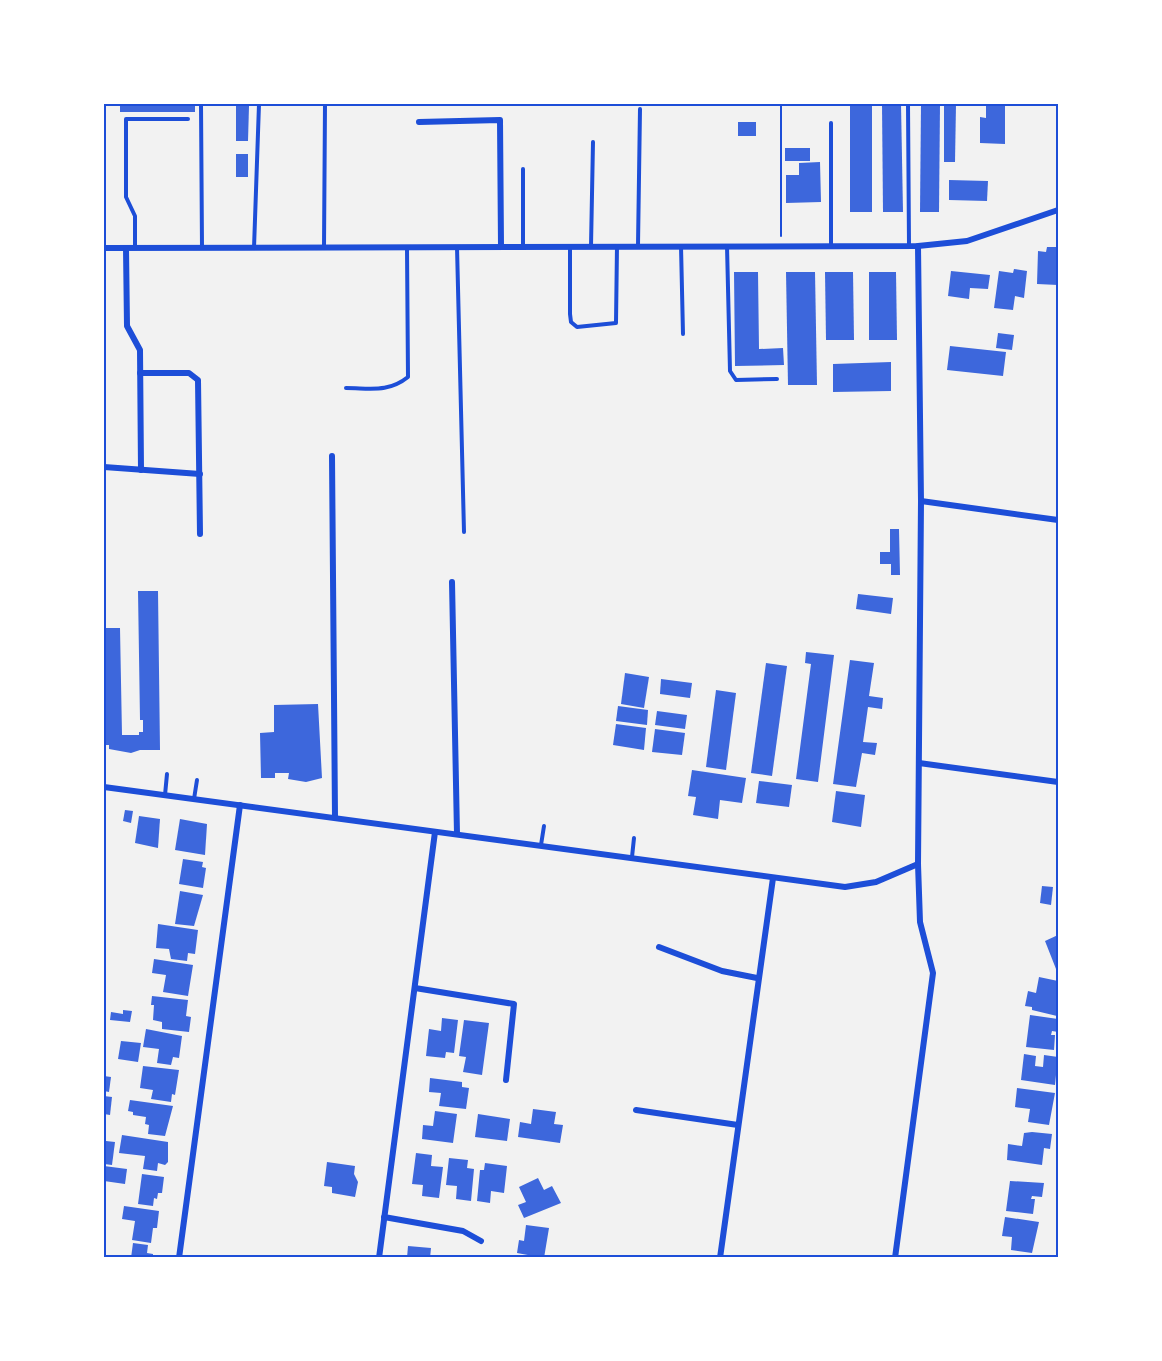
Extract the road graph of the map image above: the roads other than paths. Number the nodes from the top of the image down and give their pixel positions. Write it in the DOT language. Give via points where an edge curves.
graph roads {
  1 [pos="201,104"];
  2 [pos="259,104"];
  3 [pos="325,104"];
  4 [pos="908,104"];
  5 [pos="640,109"];
  6 [pos="188,119"];
  7 [pos="419,122"];
  8 [pos="831,123"];
  9 [pos="592,142"];
  10 [pos="523,169"];
  11 [pos="1059,210"];
  12 [pos="501,246"];
  13 [pos="523,246"];
  14 [pos="570,246"];
  15 [pos="591,246"];
  16 [pos="617,246"];
  17 [pos="638,246"];
  18 [pos="681,246"];
  19 [pos="727,246"];
  20 [pos="831,246"];
  21 [pos="909,246"];
  22 [pos="918,246"];
  23 [pos="457,247"];
  24 [pos="104,248"];
  25 [pos="126,248"];
  26 [pos="135,248"];
  27 [pos="202,248"];
  28 [pos="254,248"];
  29 [pos="324,248"];
  30 [pos="407,248"];
  31 [pos="683,334"];
  32 [pos="140,373"];
  33 [pos="777,379"];
  34 [pos="346,388"];
  35 [pos="332,456"];
  36 [pos="104,467"];
  37 [pos="141,470"];
  38 [pos="200,474"];
  39 [pos="921,501"];
  40 [pos="1059,520"];
  41 [pos="464,532"];
  42 [pos="200,534"];
  43 [pos="452,582"];
  44 [pos="919,763"];
  45 [pos="167,774"];
  46 [pos="196,780"];
  47 [pos="1059,782"];
  48 [pos="104,787"];
  49 [pos="165,795"];
  50 [pos="194,799"];
  51 [pos="240,805"];
  52 [pos="335,817"];
  53 [pos="544,826"];
  54 [pos="435,832"];
  55 [pos="457,834"];
  56 [pos="634,838"];
  57 [pos="541,845"];
  58 [pos="632,857"];
  59 [pos="918,864"];
  60 [pos="773,878"];
  61 [pos="659,947"];
  62 [pos="757,978"];
  63 [pos="415,988"];
  64 [pos="506,1080"];
  65 [pos="636,1110"];
  66 [pos="738,1125"];
  67 [pos="384,1217"];
  68 [pos="481,1241"];
  69 [pos="179,1257"];
  70 [pos="379,1257"];
  71 [pos="720,1257"];
  72 [pos="895,1257"];
  1 -- 27 [label="lane"];
  2 -- 28 [label="lane"];
  3 -- 29 [label="lane"];
  4 -- 21 [label="lane"];
  5 -- 17 [label="lane"];
  6 -- 26 [label="lane" via="126,119 126,197 135,216"];
  7 -- 12 [label="street" via="500,120"];
  8 -- 20 [label="lane"];
  9 -- 15 [label="lane"];
  10 -- 13 [label="lane"];
  11 -- 22 [label="street" via="967,241"];
  12 -- 13 [label="street"];
  12 -- 23 [label="street"];
  13 -- 14 [label="street"];
  14 -- 15 [label="street"];
  14 -- 16 [label="lane" via="570,314 574,326 615,324"];
  15 -- 16 [label="street"];
  16 -- 17 [label="street"];
  17 -- 18 [label="street"];
  18 -- 19 [label="street"];
  18 -- 31 [label="lane"];
  19 -- 20 [label="street"];
  19 -- 33 [label="lane" via="730,371 736,380"];
  20 -- 21 [label="street"];
  21 -- 22 [label="street"];
  22 -- 39 [label="street"];
  23 -- 30 [label="street"];
  23 -- 41 [label="lane"];
  24 -- 25 [label="street"];
  25 -- 26 [label="street"];
  25 -- 32 [label="street" via="127,326 140,350"];
  26 -- 27 [label="street"];
  27 -- 28 [label="street"];
  28 -- 29 [label="street"];
  29 -- 30 [label="street"];
  30 -- 34 [label="lane" via="408,377 385,389"];
  32 -- 37 [label="street"];
  32 -- 38 [label="street" via="189,373 197,378"];
  35 -- 52 [label="street"];
  36 -- 37 [label="street"];
  37 -- 38 [label="street"];
  38 -- 42 [label="street"];
  39 -- 40 [label="street"];
  39 -- 44 [label="street"];
  43 -- 55 [label="street"];
  44 -- 47 [label="street"];
  44 -- 59 [label="street"];
  45 -- 49 [label="lane"];
  46 -- 50 [label="lane"];
  48 -- 49 [label="street"];
  49 -- 50 [label="street"];
  50 -- 51 [label="street"];
  51 -- 52 [label="street"];
  51 -- 69 [label="street"];
  52 -- 54 [label="street"];
  53 -- 57 [label="lane"];
  54 -- 55 [label="street"];
  54 -- 63 [label="street"];
  55 -- 57 [label="street"];
  56 -- 58 [label="lane"];
  57 -- 58 [label="street"];
  58 -- 60 [label="street"];
  59 -- 60 [label="street" via="893,877 853,887"];
  59 -- 72 [label="street" via="920,922 933,973"];
  60 -- 62 [label="street"];
  61 -- 62 [label="street" via="722,971"];
  62 -- 66 [label="street"];
  63 -- 64 [label="street" via="514,1004"];
  63 -- 67 [label="street"];
  65 -- 66 [label="street"];
  66 -- 71 [label="street"];
  67 -- 68 [label="street" via="463,1231"];
  67 -- 70 [label="street"];
}
